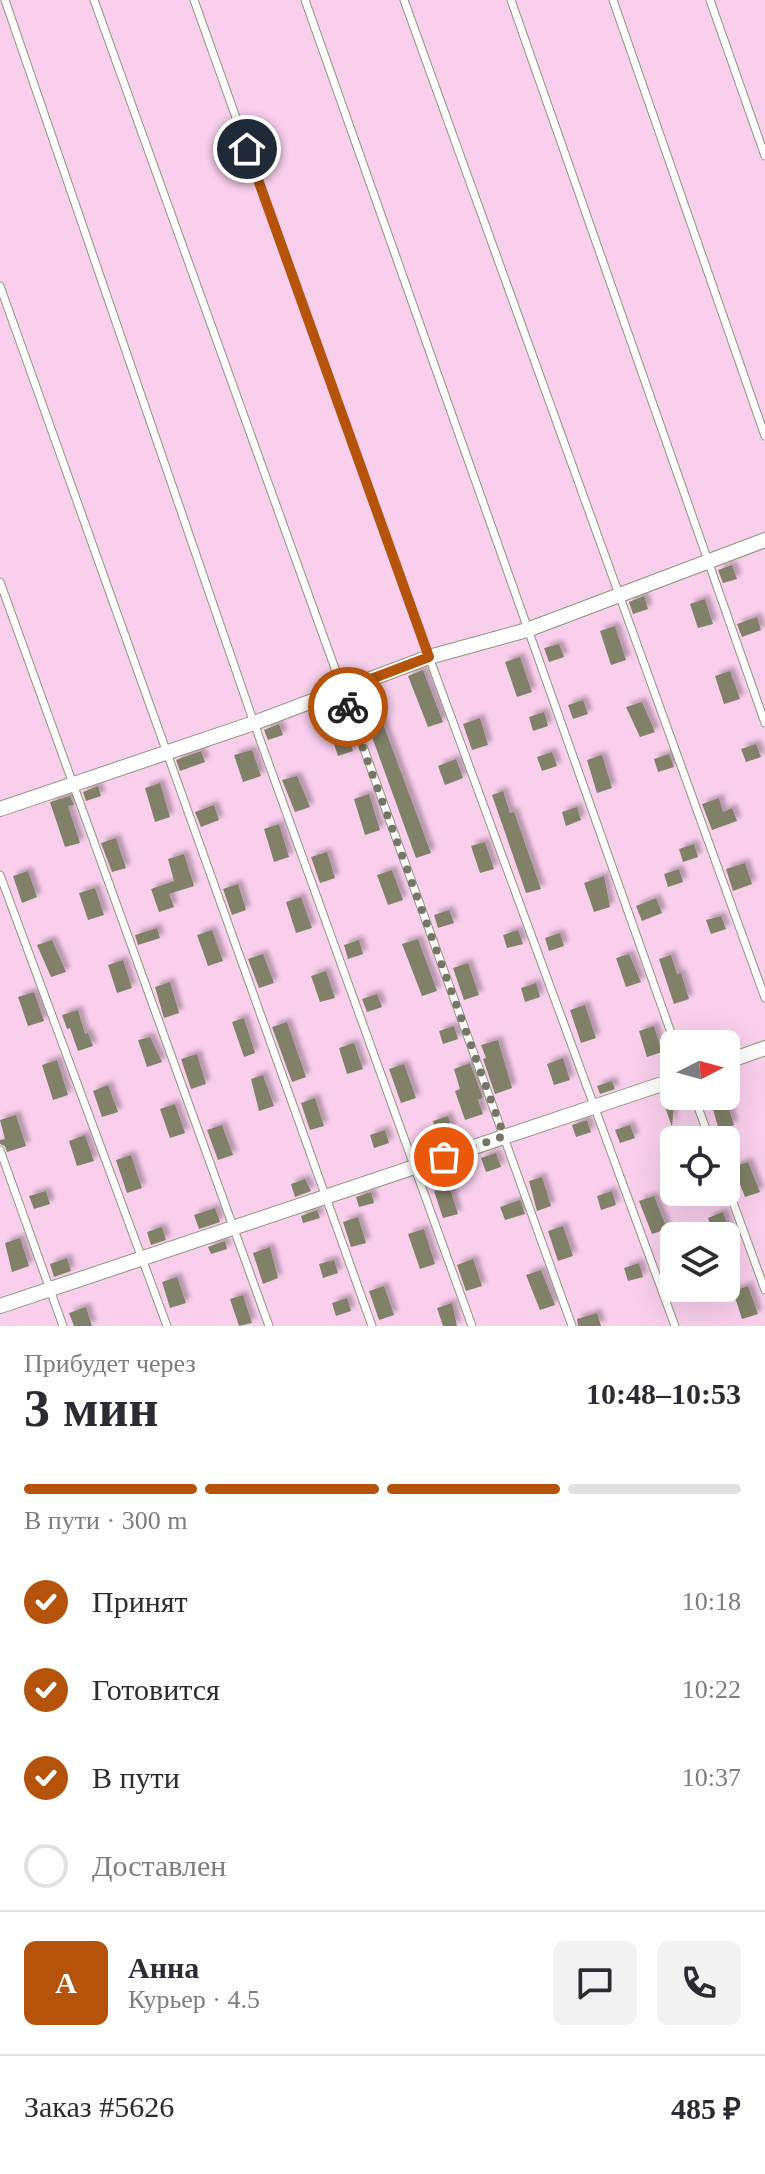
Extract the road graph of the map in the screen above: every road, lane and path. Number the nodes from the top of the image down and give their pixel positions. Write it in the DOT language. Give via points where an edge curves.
graph roads {
  1 [pos="5,0"];
  2 [pos="94,0"];
  3 [pos="194,0"];
  4 [pos="305,0"];
  5 [pos="404,0"];
  6 [pos="511,0"];
  7 [pos="613,0"];
  8 [pos="710,0"];
  9 [pos="765,156"];
  10 [pos="0,286"];
  11 [pos="765,436"];
  12 [pos="765,540"];
  13 [pos="707,560"];
  14 [pos="0,582"];
  15 [pos="619,596"];
  16 [pos="527,630"];
  17 [pos="429,657"];
  18 [pos="342,690"];
  19 [pos="254,723"];
  20 [pos="765,723"];
  21 [pos="166,754"];
  22 [pos="73,782"];
  23 [pos="0,809"];
  24 [pos="0,875"];
  25 [pos="765,998"];
  26 [pos="670,1030"];
  27 [pos="765,1048"];
  28 [pos="740,1057"];
  29 [pos="660,1084"];
  30 [pos="595,1105"];
  31 [pos="504,1136"];
  32 [pos="0,1150"];
  33 [pos="413,1167"];
  34 [pos="325,1196"];
  35 [pos="734,1206"];
  36 [pos="233,1229"];
  37 [pos="142,1258"];
  38 [pos="50,1288"];
  39 [pos="765,1290"];
  40 [pos="0,1306"];
  41 [pos="63,1326"];
  42 [pos="167,1326"];
  43 [pos="269,1326"];
  44 [pos="372,1326"];
  45 [pos="472,1326"];
  46 [pos="572,1326"];
  47 [pos="675,1326"];
  1 -- 19 [label="lane"];
  2 -- 18 [label="lane"];
  3 -- 17 [label="lane"];
  4 -- 16 [label="lane"];
  5 -- 15 [label="lane"];
  6 -- 13 [label="lane"];
  7 -- 11 [label="lane"];
  8 -- 9 [label="lane"];
  10 -- 21 [label="lane"];
  12 -- 13 [label="street"];
  13 -- 15 [label="street"];
  13 -- 20 [label="lane"];
  14 -- 22 [label="lane"];
  15 -- 16 [label="street"];
  15 -- 25 [label="lane"];
  16 -- 17 [label="street"];
  16 -- 26 [label="lane"];
  17 -- 18 [label="street"];
  17 -- 30 [label="lane"];
  18 -- 19 [label="street"];
  18 -- 31 [label="lane"];
  19 -- 21 [label="street"];
  19 -- 33 [label="lane"];
  21 -- 22 [label="street"];
  21 -- 34 [label="lane"];
  22 -- 23 [label="street"];
  22 -- 36 [label="lane"];
  24 -- 37 [label="lane"];
  27 -- 28 [label="street"];
  29 -- 30 [label="street"];
  30 -- 31 [label="street"];
  30 -- 47 [label="lane"];
  31 -- 33 [label="street"];
  31 -- 46 [label="lane"];
  32 -- 38 [label="lane"];
  33 -- 34 [label="street"];
  33 -- 45 [label="lane"];
  34 -- 36 [label="street"];
  34 -- 44 [label="lane"];
  35 -- 39 [label="lane"];
  36 -- 37 [label="street"];
  36 -- 43 [label="lane"];
  37 -- 38 [label="street"];
  37 -- 42 [label="lane"];
  38 -- 40 [label="street"];
  38 -- 41 [label="lane"];
}
